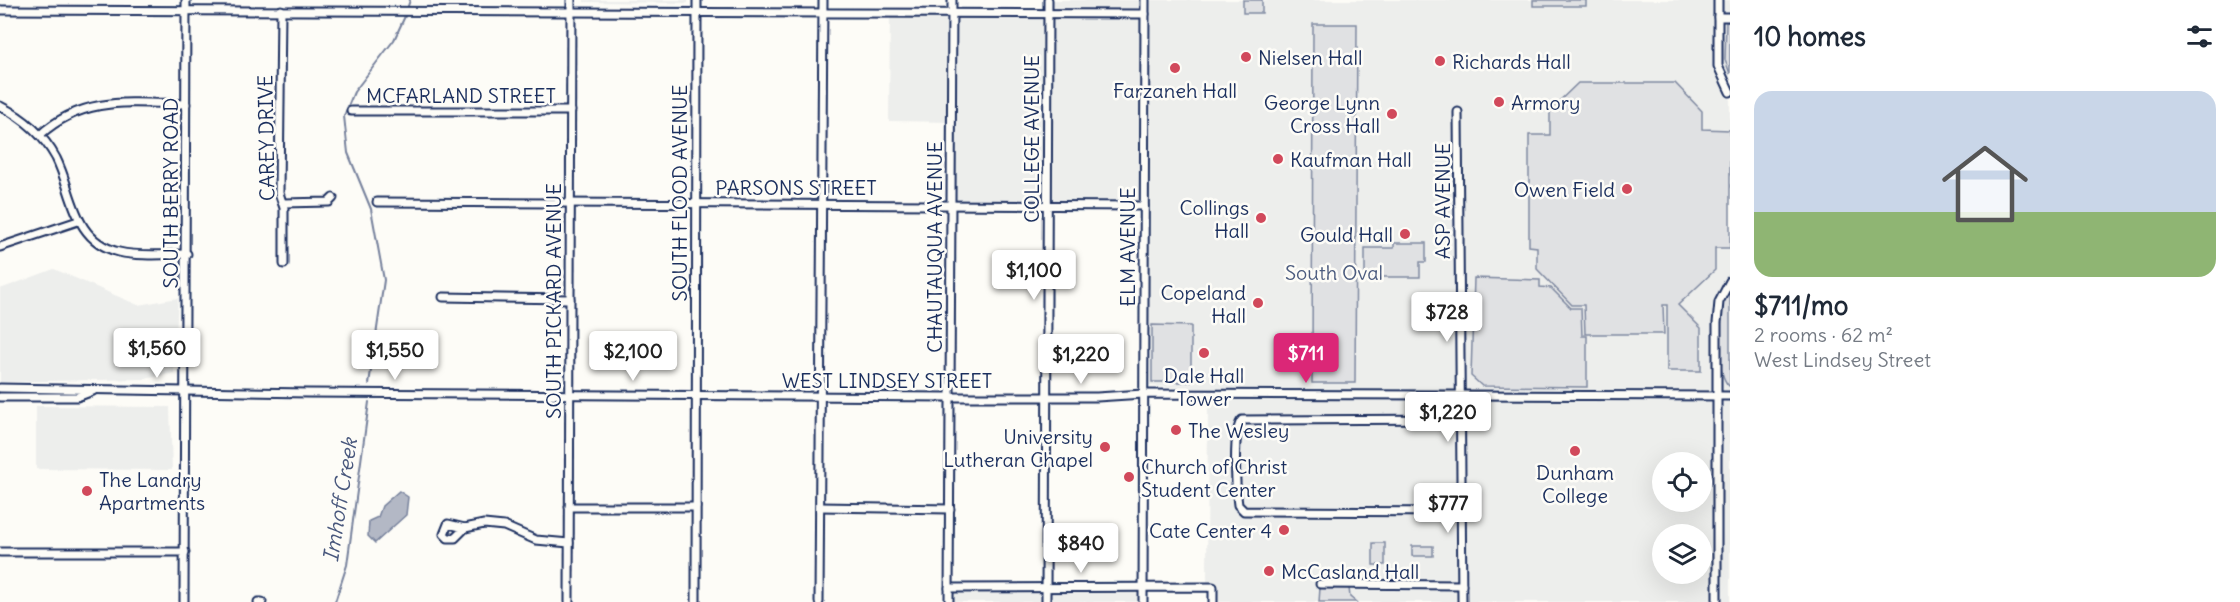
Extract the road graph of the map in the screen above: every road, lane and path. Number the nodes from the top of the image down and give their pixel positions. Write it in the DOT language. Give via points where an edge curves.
graph roads {
  1 [pos="186,0"];
  2 [pos="571,0"];
  3 [pos="697,0"];
  4 [pos="823,0"];
  5 [pos="952,0"];
  6 [pos="1048,0"];
  7 [pos="1145,0"];
  8 [pos="1718,0"];
  9 [pos="0,10"];
  10 [pos="186,10"];
  11 [pos="281,10"];
  12 [pos="571,12"];
  13 [pos="697,12"];
  14 [pos="823,13"];
  15 [pos="952,13"];
  16 [pos="1048,13"];
  17 [pos="1145,14"];
  18 [pos="1718,17"];
  19 [pos="1730,17"];
  20 [pos="1730,92"];
  21 [pos="186,104"];
  22 [pos="0,106"];
  23 [pos="351,111"];
  24 [pos="571,111"];
  25 [pos="1458,112"];
  26 [pos="40,135"];
  27 [pos="333,198"];
  28 [pos="377,202"];
  29 [pos="570,202"];
  30 [pos="283,203"];
  31 [pos="696,204"];
  32 [pos="822,204"];
  33 [pos="951,204"];
  34 [pos="1047,204"];
  35 [pos="1144,206"];
  36 [pos="78,221"];
  37 [pos="0,247"];
  38 [pos="187,254"];
  39 [pos="284,264"];
  40 [pos="1730,281"];
  41 [pos="443,297"];
  42 [pos="570,299"];
  43 [pos="0,388"];
  44 [pos="93,391"];
  45 [pos="185,391"];
  46 [pos="569,394"];
  47 [pos="1143,394"];
  48 [pos="696,395"];
  49 [pos="820,396"];
  50 [pos="1730,396"];
  51 [pos="0,397"];
  52 [pos="950,397"];
  53 [pos="1046,397"];
  54 [pos="1459,397"];
  55 [pos="1717,397"];
  56 [pos="1459,419"];
  57 [pos="569,507"];
  58 [pos="696,507"];
  59 [pos="820,507"];
  60 [pos="950,509"];
  61 [pos="1460,512"];
  62 [pos="465,528"];
  63 [pos="569,543"];
  64 [pos="0,552"];
  65 [pos="185,552"];
  66 [pos="1320,584"];
  67 [pos="1462,585"];
  68 [pos="1143,586"];
  69 [pos="1046,587"];
  70 [pos="949,588"];
  71 [pos="184,602"];
  72 [pos="569,602"];
  73 [pos="696,602"];
  74 [pos="819,602"];
  75 [pos="949,602"];
  76 [pos="1046,602"];
  77 [pos="1143,602"];
  78 [pos="1213,602"];
  79 [pos="1462,602"];
  80 [pos="1717,602"];
  1 -- 10 [label="street, SOUTH BERRY ROAD"];
  2 -- 12 [label="street, SOUTH PICKARD AVENUE"];
  3 -- 13 [label="street, SOUTH FLOOD AVENUE"];
  4 -- 14 [label="street"];
  5 -- 15 [label="street, CHAUTAUQUA AVENUE"];
  6 -- 16 [label="street, COLLEGE AVENUE"];
  7 -- 17 [label="street, ELM AVENUE"];
  8 -- 18 [label="street"];
  9 -- 10 [label="street"];
  10 -- 11 [label="street"];
  10 -- 21 [label="street, SOUTH BERRY ROAD"];
  11 -- 12 [label="street"];
  11 -- 30 [label="street, CAREY DRIVE" via="279,193"];
  12 -- 13 [label="street"];
  12 -- 24 [label="street, SOUTH PICKARD AVENUE"];
  13 -- 14 [label="street"];
  13 -- 31 [label="street, SOUTH FLOOD AVENUE"];
  14 -- 15 [label="street"];
  14 -- 32 [label="street"];
  15 -- 16 [label="street"];
  15 -- 33 [label="street, CHAUTAUQUA AVENUE"];
  16 -- 17 [label="street"];
  16 -- 34 [label="street, COLLEGE AVENUE"];
  17 -- 35 [label="street, ELM AVENUE"];
  18 -- 19 [label="street"];
  18 -- 20 [label="street" via="1718,66"];
  21 -- 26 [label="street" via="88,106 64,116"];
  21 -- 38 [label="street, SOUTH BERRY ROAD"];
  22 -- 26 [label="street"];
  23 -- 24 [label="street, MCFARLAND STREET"];
  24 -- 29 [label="street, SOUTH PICKARD AVENUE"];
  25 -- 54 [label="street, ASP AVENUE"];
  26 -- 36 [label="street" via="57,160"];
  27 -- 30 [label="street" via="328,202"];
  28 -- 29 [label="street, PARSONS STREET"];
  29 -- 31 [label="street, PARSONS STREET"];
  29 -- 42 [label="street, SOUTH PICKARD AVENUE"];
  30 -- 39 [label="street, CAREY DRIVE"];
  31 -- 32 [label="street, PARSONS STREET"];
  31 -- 48 [label="street, SOUTH FLOOD AVENUE"];
  32 -- 33 [label="street, PARSONS STREET"];
  32 -- 49 [label="street"];
  33 -- 34 [label="street, PARSONS STREET"];
  33 -- 52 [label="street, CHAUTAUQUA AVENUE"];
  34 -- 35 [label="street, PARSONS STREET"];
  34 -- 53 [label="street, COLLEGE AVENUE"];
  35 -- 47 [label="street, ELM AVENUE"];
  36 -- 37 [label="street"];
  36 -- 38 [label="street" via="98,243 119,252"];
  38 -- 45 [label="street, SOUTH BERRY ROAD"];
  40 -- 55 [label="street" via="1718,310"];
  41 -- 42 [label="street"];
  42 -- 46 [label="street, SOUTH PICKARD AVENUE"];
  43 -- 44 [label="street, WEST LINDSEY STREET" via="75,387"];
  44 -- 45 [label="street, WEST LINDSEY STREET"];
  44 -- 51 [label="street, WEST LINDSEY STREET" via="77,397"];
  45 -- 46 [label="street, WEST LINDSEY STREET"];
  45 -- 65 [label="street, SOUTH BERRY ROAD"];
  46 -- 48 [label="street, WEST LINDSEY STREET"];
  46 -- 57 [label="street, SOUTH PICKARD AVENUE"];
  47 -- 53 [label="street, WEST LINDSEY STREET"];
  47 -- 54 [label="street, WEST LINDSEY STREET"];
  47 -- 68 [label="street, ELM AVENUE"];
  48 -- 49 [label="street, WEST LINDSEY STREET"];
  48 -- 58 [label="street, SOUTH FLOOD AVENUE"];
  49 -- 52 [label="street, WEST LINDSEY STREET"];
  49 -- 59 [label="street"];
  50 -- 55 [label="street, WEST LINDSEY STREET"];
  52 -- 53 [label="street, WEST LINDSEY STREET"];
  52 -- 60 [label="street, CHAUTAUQUA AVENUE"];
  53 -- 69 [label="street, COLLEGE AVENUE"];
  54 -- 55 [label="street, WEST LINDSEY STREET"];
  54 -- 56 [label="street, ASP AVENUE"];
  55 -- 80 [label="street"];
  56 -- 61 [label="street, ASP AVENUE"];
  56 -- 61 [label="street" via="1246,419 1238,425 1237,467 1238,505 1244,511"];
  57 -- 58 [label="street"];
  57 -- 63 [label="street, SOUTH PICKARD AVENUE"];
  58 -- 73 [label="street, SOUTH FLOOD AVENUE"];
  59 -- 60 [label="street"];
  59 -- 74 [label="street"];
  60 -- 70 [label="street, CHAUTAUQUA AVENUE"];
  61 -- 67 [label="street, ASP AVENUE"];
  62 -- 63 [label="street" via="484,524 504,526 536,540"];
  63 -- 72 [label="street, SOUTH PICKARD AVENUE"];
  64 -- 65 [label="street"];
  65 -- 71 [label="street, SOUTH BERRY ROAD"];
  66 -- 67 [label="street"];
  67 -- 79 [label="street, ASP AVENUE"];
  68 -- 69 [label="street"];
  68 -- 77 [label="street, ELM AVENUE"];
  68 -- 78 [label="street" via="1213,587"];
  69 -- 70 [label="street"];
  69 -- 76 [label="street, COLLEGE AVENUE"];
  70 -- 75 [label="street, CHAUTAUQUA AVENUE"];
}
